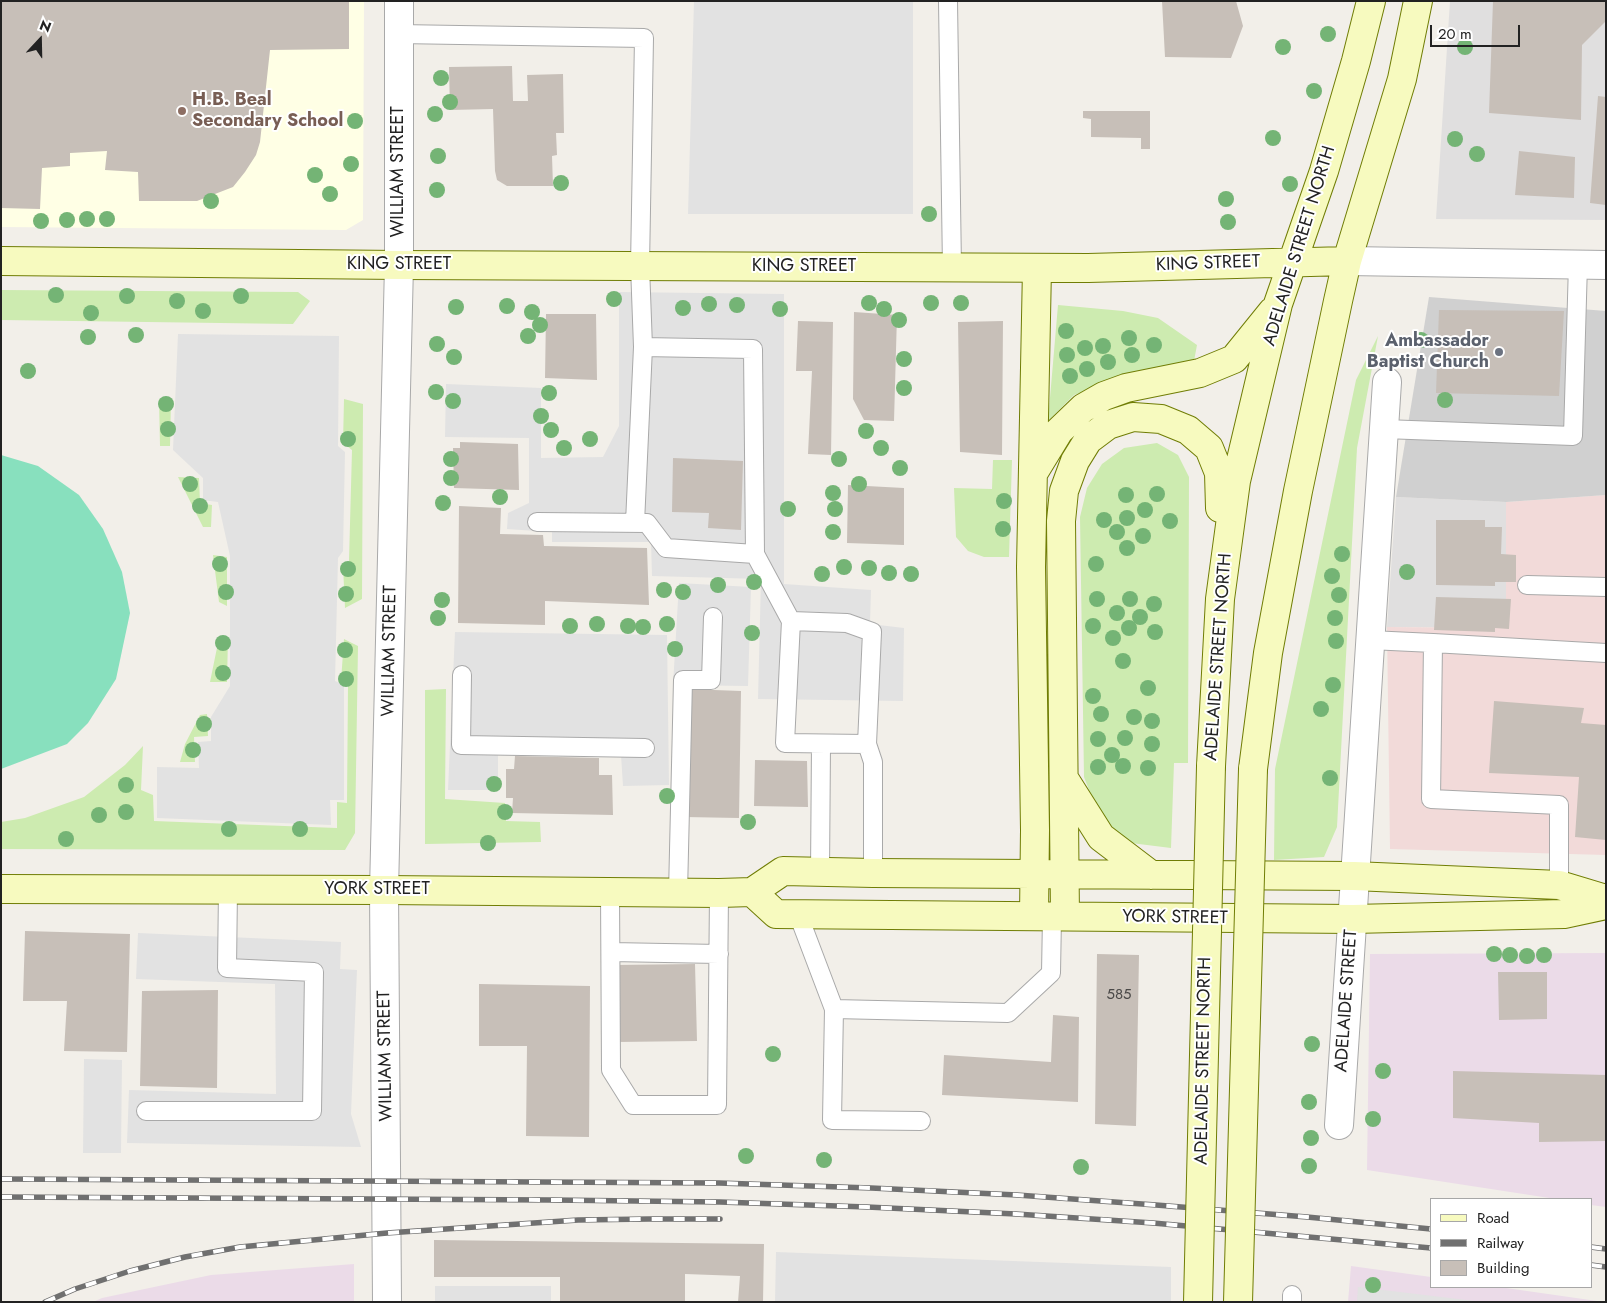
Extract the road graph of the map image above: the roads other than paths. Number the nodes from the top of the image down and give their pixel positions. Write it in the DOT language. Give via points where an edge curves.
graph roads {
  1 [pos="399,1"];
  2 [pos="948,1"];
  3 [pos="1371,1"];
  4 [pos="1418,1"];
  5 [pos="398,34"];
  6 [pos="1,260"];
  7 [pos="1346,261"];
  8 [pos="1294,262"];
  9 [pos="1578,264"];
  10 [pos="399,265"];
  11 [pos="1606,265"];
  12 [pos="640,266"];
  13 [pos="952,268"];
  14 [pos="1037,268"];
  15 [pos="1278,304"];
  16 [pos="643,347"];
  17 [pos="1387,382"];
  18 [pos="1384,429"];
  19 [pos="1034,474"];
  20 [pos="537,522"];
  21 [pos="636,523"];
  22 [pos="755,554"];
  23 [pos="1527,585"];
  24 [pos="1606,587"];
  25 [pos="1220,600"];
  26 [pos="713,617"];
  27 [pos="790,621"];
  28 [pos="1370,640"];
  29 [pos="1434,643"];
  30 [pos="1606,653"];
  31 [pos="462,675"];
  32 [pos="821,744"];
  33 [pos="867,744"];
  34 [pos="645,748"];
  35 [pos="1064,778"];
  36 [pos="820,873"];
  37 [pos="873,874"];
  38 [pos="1035,875"];
  39 [pos="1066,875"];
  40 [pos="1151,875"];
  41 [pos="1354,876"];
  42 [pos="1560,885"];
  43 [pos="1,889"];
  44 [pos="228,890"];
  45 [pos="384,890"];
  46 [pos="610,892"];
  47 [pos="752,892"];
  48 [pos="678,893"];
  49 [pos="719,893"];
  50 [pos="1606,899"];
  51 [pos="1606,905"];
  52 [pos="798,914"];
  53 [pos="1050,916"];
  54 [pos="1353,919"];
  55 [pos="611,952"];
  56 [pos="719,954"];
  57 [pos="834,1009"];
  58 [pos="146,1110"];
  59 [pos="921,1121"];
  60 [pos="1339,1125"];
  61 [pos="387,1302"];
  62 [pos="1198,1302"];
  63 [pos="1238,1302"];
  1 -- 5 [label="street, WILLIAM STREET"];
  2 -- 13 [label="lane"];
  3 -- 8 [label="main road, ADELAIDE STREET NORTH" via="1324,171"];
  4 -- 7 [label="main road" via="1402,79"];
  5 -- 10 [label="street, WILLIAM STREET"];
  5 -- 12 [label="lane" via="644,38"];
  6 -- 10 [label="main road, KING STREET"];
  7 -- 8 [label="main road, KING STREET"];
  7 -- 9 [label="street, KING STREET"];
  7 -- 63 [label="main road, bridge" via="1298,491 1270,644 1253,769"];
  8 -- 14 [label="main road, KING STREET"];
  8 -- 15 [label="main road, ADELAIDE STREET NORTH"];
  9 -- 11 [label="street, KING STREET"];
  9 -- 18 [label="lane" via="1573,436"];
  10 -- 12 [label="main road, KING STREET"];
  10 -- 45 [label="street, WILLIAM STREET"];
  12 -- 13 [label="main road, KING STREET"];
  12 -- 16 [label="lane"];
  13 -- 14 [label="main road, KING STREET"];
  14 -- 19 [label="main road"];
  15 -- 19 [label="main road" via="1234,359 1200,373 1126,388 1083,408 1059,431"];
  15 -- 25 [label="main road, ADELAIDE STREET NORTH" via="1236,481"];
  16 -- 21 [label="lane"];
  16 -- 22 [label="lane" via="753,350"];
  17 -- 18 [label="street"];
  18 -- 28 [label="street"];
  19 -- 38 [label="main road" via="1031,567"];
  20 -- 21 [label="lane"];
  21 -- 22 [label="lane" via="647,524 666,548"];
  22 -- 27 [label="lane"];
  23 -- 24 [label="lane"];
  25 -- 35 [label="main road" via="1219,472 1209,448 1188,430 1161,418 1133,418 1108,424 1088,440 1075,461 1064,491 1061,521"];
  25 -- 62 [label="main road, ADELAIDE STREET NORTH, bridge" via="1211,766"];
  26 -- 48 [label="lane" via="711,680 683,680"];
  27 -- 32 [label="lane" via="785,743"];
  27 -- 33 [label="lane" via="847,622 872,632"];
  28 -- 29 [label="lane"];
  28 -- 41 [label="street"];
  29 -- 30 [label="lane"];
  29 -- 42 [label="lane" via="1431,799 1559,805"];
  31 -- 34 [label="lane" via="461,745"];
  32 -- 33 [label="lane"];
  32 -- 36 [label="lane"];
  33 -- 37 [label="lane" via="873,762"];
  35 -- 39 [label="main road"];
  35 -- 40 [label="main road" via="1101,837"];
  36 -- 37 [label="main road"];
  36 -- 47 [label="main road" via="783,872"];
  37 -- 38 [label="main road"];
  38 -- 39 [label="main road"];
  38 -- 53 [label="main road"];
  39 -- 40 [label="main road"];
  39 -- 53 [label="main road"];
  40 -- 41 [label="main road"];
  41 -- 42 [label="main road"];
  41 -- 54 [label="street, ADELAIDE STREET"];
  42 -- 50 [label="main road"];
  43 -- 44 [label="main road, YORK STREET"];
  44 -- 45 [label="main road, YORK STREET"];
  44 -- 58 [label="lane" via="227,968 314,972 312,1111"];
  45 -- 46 [label="main road, YORK STREET"];
  45 -- 61 [label="street, WILLIAM STREET"];
  46 -- 48 [label="main road, YORK STREET"];
  46 -- 55 [label="lane"];
  47 -- 49 [label="main road, YORK STREET"];
  47 -- 52 [label="main road, YORK STREET" via="776,914"];
  48 -- 49 [label="main road, YORK STREET"];
  49 -- 56 [label="lane"];
  51 -- 54 [label="main road, YORK STREET" via="1564,914"];
  52 -- 53 [label="main road, YORK STREET"];
  52 -- 57 [label="lane"];
  53 -- 54 [label="main road, YORK STREET"];
  53 -- 57 [label="lane" via="1051,973 1008,1013"];
  54 -- 60 [label="street, ADELAIDE STREET"];
  55 -- 56 [label="lane"];
  55 -- 56 [label="lane" via="611,1070 633,1105 717,1105"];
  57 -- 59 [label="lane" via="832,1120"];
}
